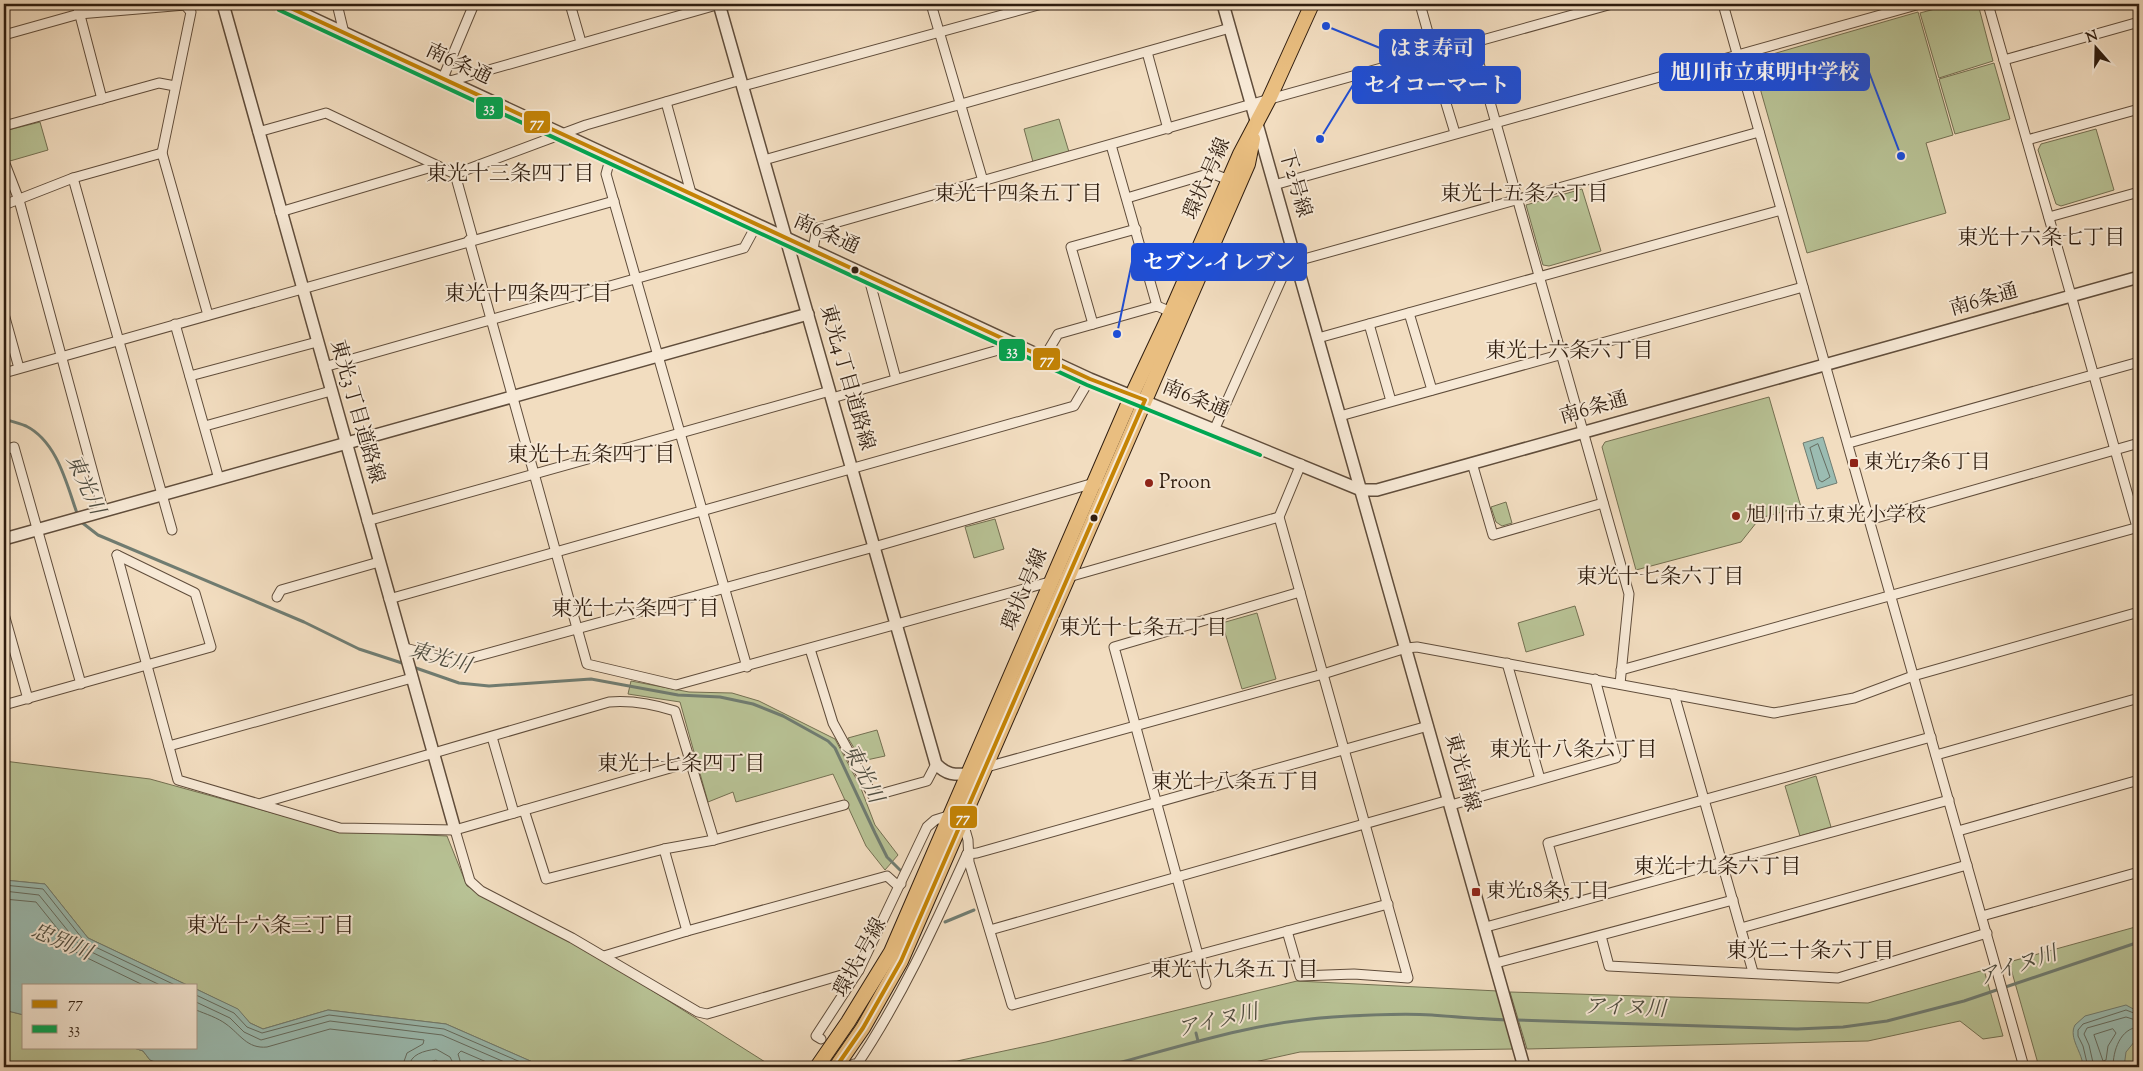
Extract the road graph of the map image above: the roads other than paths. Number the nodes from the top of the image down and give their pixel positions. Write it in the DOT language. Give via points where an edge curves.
graph roads {
  1 [pos="77,4"];
  2 [pos="223,4"];
  3 [pos="282,4"];
  4 [pos="336,4"];
  5 [pos="474,4"];
  6 [pos="570,4"];
  7 [pos="719,4"];
  8 [pos="932,4"];
  9 [pos="1042,4"];
  10 [pos="1223,4"];
  11 [pos="1312,4"];
  12 [pos="1420,4"];
  13 [pos="1612,4"];
  14 [pos="1723,4"];
  15 [pos="1920,4"];
  16 [pos="1988,4"];
  17 [pos="79,14"];
  18 [pos="2139,22"];
  19 [pos="1230,28"];
  20 [pos="940,32"];
  21 [pos="344,33"];
  22 [pos="4,35"];
  23 [pos="581,42"];
  24 [pos="1473,42"];
  25 [pos="1147,52"];
  26 [pos="1432,54"];
  27 [pos="1737,54"];
  28 [pos="2004,60"];
  29 [pos="446,80"];
  30 [pos="742,83"];
  31 [pos="175,86"];
  32 [pos="102,99"];
  33 [pos="1269,99"];
  34 [pos="666,102"];
  35 [pos="960,104"];
  36 [pos="1252,104"];
  37 [pos="2139,109"];
  38 [pos="1257,121"];
  39 [pos="1496,122"];
  40 [pos="4,126"];
  41 [pos="1168,128"];
  42 [pos="258,132"];
  43 [pos="1455,132"];
  44 [pos="1759,132"];
  45 [pos="564,134"];
  46 [pos="2027,140"];
  47 [pos="1111,145"];
  48 [pos="162,153"];
  49 [pos="611,156"];
  50 [pos="764,160"];
  51 [pos="4,161"];
  52 [pos="435,166"];
  53 [pos="455,174"];
  54 [pos="73,178"];
  55 [pos="1229,180"];
  56 [pos="983,181"];
  57 [pos="1274,185"];
  58 [pos="2139,192"];
  59 [pos="691,193"];
  60 [pos="1126,198"];
  61 [pos="19,200"];
  62 [pos="1517,200"];
  63 [pos="614,201"];
  64 [pos="4,205"];
  65 [pos="1781,210"];
  66 [pos="280,212"];
  67 [pos="2049,217"];
  68 [pos="757,224"];
  69 [pos="1136,229"];
  70 [pos="786,237"];
  71 [pos="471,240"];
  72 [pos="813,249"];
  73 [pos="1297,261"];
  74 [pos="868,275"];
  75 [pos="1539,276"];
  76 [pos="2139,277"];
  77 [pos="636,278"];
  78 [pos="1803,287"];
  79 [pos="303,288"];
  80 [pos="2072,296"];
  81 [pos="1157,306"];
  82 [pos="1409,313"];
  83 [pos="4,314"];
  84 [pos="208,314"];
  85 [pos="808,314"];
  86 [pos="1177,315"];
  87 [pos="490,320"];
  88 [pos="175,324"];
  89 [pos="1093,324"];
  90 [pos="1369,324"];
  91 [pos="1318,338"];
  92 [pos="119,340"];
  93 [pos="317,342"];
  94 [pos="1019,344"];
  95 [pos="1561,354"];
  96 [pos="658,355"];
  97 [pos="62,356"];
  98 [pos="1045,356"];
  99 [pos="2139,362"];
  100 [pos="1826,365"];
  101 [pos="324,367"];
  102 [pos="19,368"];
  103 [pos="4,373"];
  104 [pos="2094,374"];
  105 [pos="190,376"];
  106 [pos="896,379"];
  107 [pos="1090,379"];
  108 [pos="1432,390"];
  109 [pos="331,391"];
  110 [pos="831,395"];
  111 [pos="511,397"];
  112 [pos="1138,397"];
  113 [pos="1391,402"];
  114 [pos="1340,416"];
  115 [pos="204,426"];
  116 [pos="1216,428"];
  117 [pos="1583,432"];
  118 [pos="680,434"];
  119 [pos="2139,443"];
  120 [pos="346,444"];
  121 [pos="1849,444"];
  122 [pos="2116,449"];
  123 [pos="4,450"];
  124 [pos="1472,463"];
  125 [pos="1301,464"];
  126 [pos="852,469"];
  127 [pos="533,474"];
  128 [pos="219,479"];
  129 [pos="1100,486"];
  130 [pos="1361,490"];
  131 [pos="162,495"];
  132 [pos="1603,503"];
  133 [pos="99,511"];
  134 [pos="702,511"];
  135 [pos="1279,517"];
  136 [pos="1870,520"];
  137 [pos="367,521"];
  138 [pos="37,529"];
  139 [pos="2139,529"];
  140 [pos="172,530"];
  141 [pos="4,539"];
  142 [pos="874,547"];
  143 [pos="555,552"];
  144 [pos="379,562"];
  145 [pos="1067,577"];
  146 [pos="1051,582"];
  147 [pos="724,587"];
  148 [pos="1300,592"];
  149 [pos="1891,597"];
  150 [pos="278,598"];
  151 [pos="390,599"];
  152 [pos="2139,612"];
  153 [pos="4,614"];
  154 [pos="895,624"];
  155 [pos="576,628"];
  156 [pos="1406,648"];
  157 [pos="810,649"];
  158 [pos="405,652"];
  159 [pos="1507,663"];
  160 [pos="146,666"];
  161 [pos="747,667"];
  162 [pos="1621,670"];
  163 [pos="1323,674"];
  164 [pos="411,675"];
  165 [pos="1913,676"];
  166 [pos="1595,679"];
  167 [pos="81,684"];
  168 [pos="1620,684"];
  169 [pos="1674,694"];
  170 [pos="2139,698"];
  171 [pos="28,699"];
  172 [pos="4,706"];
  173 [pos="1134,725"];
  174 [pos="1428,726"];
  175 [pos="492,737"];
  176 [pos="1931,737"];
  177 [pos="169,746"];
  178 [pos="1345,750"];
  179 [pos="433,753"];
  180 [pos="1936,755"];
  181 [pos="691,762"];
  182 [pos="936,764"];
  183 [pos="984,767"];
  184 [pos="969,774"];
  185 [pos="1540,779"];
  186 [pos="2139,780"];
  187 [pos="1704,800"];
  188 [pos="1949,800"];
  189 [pos="1450,802"];
  190 [pos="262,803"];
  191 [pos="1156,803"];
  192 [pos="844,805"];
  193 [pos="524,810"];
  194 [pos="514,813"];
  195 [pos="956,817"];
  196 [pos="1366,824"];
  197 [pos="455,830"];
  198 [pos="1958,831"];
  199 [pos="714,840"];
  200 [pos="664,849"];
  201 [pos="967,854"];
  202 [pos="1723,863"];
  203 [pos="1967,865"];
  204 [pos="2139,872"];
  205 [pos="1177,877"];
  206 [pos="901,884"];
  207 [pos="1733,900"];
  208 [pos="1388,904"];
  209 [pos="1565,905"];
  210 [pos="1982,916"];
  211 [pos="1486,927"];
  212 [pos="1741,928"];
  213 [pos="990,930"];
  214 [pos="687,931"];
  215 [pos="1287,931"];
  216 [pos="1987,933"];
  217 [pos="1601,936"];
  218 [pos="604,956"];
  219 [pos="1198,956"];
  220 [pos="1496,963"];
  221 [pos="860,970"];
  222 [pos="1753,972"];
  223 [pos="1206,984"];
  224 [pos="819,1038"];
  225 [pos="855,1065"];
  226 [pos="817,1067"];
  227 [pos="836,1067"];
  228 [pos="1524,1067"];
  229 [pos="2024,1067"];
  1 -- 17 [label="street"];
  2 -- 42 [label="street, 東光3丁目道路線"];
  3 -- 21 [label="street, 南6条通"];
  4 -- 21 [label="street"];
  5 -- 29 [label="street"];
  6 -- 23 [label="street"];
  7 -- 23 [label="street"];
  7 -- 30 [label="street, 東光4丁目道路線"];
  8 -- 20 [label="street"];
  9 -- 20 [label="street"];
  10 -- 19 [label="street, 下2号線"];
  11 -- 33 [label="main road, 環状1号線"];
  12 -- 26 [label="street"];
  13 -- 24 [label="street"];
  14 -- 27 [label="street"];
  15 -- 27 [label="street"];
  16 -- 28 [label="street"];
  17 -- 22 [label="street"];
  17 -- 31 [label="street" via="185,5 191,12"];
  17 -- 32 [label="street"];
  18 -- 28 [label="street"];
  19 -- 25 [label="street"];
  19 -- 36 [label="street, 下2号線"];
  20 -- 30 [label="street"];
  20 -- 35 [label="street"];
  21 -- 29 [label="street, 南6条通"];
  23 -- 29 [label="street"];
  24 -- 26 [label="street"];
  24 -- 39 [label="street"];
  25 -- 35 [label="street"];
  25 -- 41 [label="street"];
  26 -- 33 [label="street"];
  26 -- 43 [label="street"];
  27 -- 39 [label="street"];
  27 -- 44 [label="street"];
  28 -- 46 [label="street"];
  29 -- 45 [label="street, 南6条通"];
  30 -- 34 [label="street"];
  30 -- 50 [label="street, 東光4丁目道路線"];
  31 -- 32 [label="street" via="159,83"];
  31 -- 48 [label="street"];
  32 -- 40 [label="street"];
  33 -- 36 [label="street"];
  33 -- 38 [label="main road, 環状1号線"];
  34 -- 45 [label="street"];
  34 -- 59 [label="street"];
  35 -- 50 [label="street"];
  35 -- 56 [label="street"];
  36 -- 38 [label="street, 下2号線"];
  36 -- 41 [label="street"];
  37 -- 46 [label="street"];
  38 -- 55 [label="main road, 環状1号線"];
  38 -- 57 [label="street, 下2号線"];
  38 -- 86 [label="main road, 環状1号線" via="1248,164"];
  39 -- 43 [label="street"];
  39 -- 62 [label="street"];
  41 -- 47 [label="street"];
  42 -- 52 [label="street" via="326,113"];
  42 -- 66 [label="street, 東光3丁目道路線"];
  43 -- 57 [label="street"];
  44 -- 62 [label="street"];
  44 -- 65 [label="street"];
  45 -- 49 [label="street, 南6条通"];
  45 -- 53 [label="street"];
  46 -- 67 [label="street"];
  47 -- 56 [label="street"];
  47 -- 60 [label="street"];
  48 -- 54 [label="street"];
  48 -- 84 [label="street"];
  49 -- 59 [label="street, 南6条通"];
  49 -- 63 [label="street" via="606,174"];
  50 -- 70 [label="street, 東光4丁目道路線"];
  51 -- 61 [label="street"];
  52 -- 53 [label="street"];
  52 -- 66 [label="street"];
  53 -- 71 [label="street"];
  54 -- 61 [label="street"];
  54 -- 92 [label="street"];
  55 -- 60 [label="street" via="1211,173"];
  55 -- 86 [label="main road, 環状1号線"];
  56 -- 72 [label="street" via="817,228"];
  57 -- 73 [label="street, 下2号線"];
  58 -- 67 [label="street"];
  59 -- 68 [label="street, 南6条通"];
  60 -- 69 [label="street"];
  61 -- 64 [label="street"];
  61 -- 97 [label="street"];
  62 -- 73 [label="street"];
  62 -- 75 [label="street"];
  63 -- 71 [label="street"];
  63 -- 77 [label="street"];
  65 -- 75 [label="street"];
  65 -- 78 [label="street"];
  66 -- 79 [label="street, 東光3丁目道路線"];
  67 -- 80 [label="street"];
  68 -- 70 [label="street, 南6条通"];
  68 -- 77 [label="street" via="744,248"];
  69 -- 81 [label="street"];
  69 -- 89 [label="street" via="1071,247"];
  70 -- 72 [label="street, 南6条通"];
  70 -- 85 [label="street, 東光4丁目道路線"];
  71 -- 79 [label="street"];
  71 -- 87 [label="street"];
  72 -- 74 [label="street, 南6条通"];
  73 -- 91 [label="street, 下2号線"];
  73 -- 116 [label="street" via="1282,278"];
  74 -- 94 [label="street, 南6条通"];
  74 -- 106 [label="street"];
  75 -- 82 [label="street"];
  75 -- 95 [label="street"];
  76 -- 80 [label="street, 南6条通"];
  77 -- 87 [label="street"];
  77 -- 96 [label="street"];
  78 -- 95 [label="street"];
  78 -- 100 [label="street"];
  79 -- 84 [label="street"];
  79 -- 93 [label="street, 東光3丁目道路線"];
  80 -- 100 [label="street, 南6条通"];
  80 -- 104 [label="street"];
  81 -- 86 [label="street"];
  81 -- 89 [label="street"];
  82 -- 90 [label="street"];
  82 -- 108 [label="street"];
  83 -- 102 [label="street"];
  84 -- 88 [label="street"];
  85 -- 96 [label="street"];
  85 -- 110 [label="street, 東光4丁目道路線"];
  86 -- 112 [label="main road, 環状1号線"];
  87 -- 101 [label="street"];
  87 -- 111 [label="street"];
  88 -- 92 [label="street"];
  88 -- 105 [label="street"];
  89 -- 98 [label="street" via="1058,334"];
  90 -- 91 [label="street"];
  90 -- 113 [label="street"];
  91 -- 114 [label="street, 下2号線"];
  92 -- 97 [label="street"];
  92 -- 131 [label="street"];
  93 -- 101 [label="street, 東光3丁目道路線"];
  93 -- 105 [label="street"];
  94 -- 98 [label="street, 南6条通"];
  94 -- 106 [label="street"];
  95 -- 108 [label="street"];
  95 -- 117 [label="street"];
  96 -- 111 [label="street"];
  96 -- 118 [label="street"];
  97 -- 102 [label="street"];
  97 -- 133 [label="street"];
  98 -- 107 [label="street, 南6条通"];
  99 -- 104 [label="street"];
  100 -- 117 [label="street, 南6条通"];
  100 -- 121 [label="street"];
  101 -- 109 [label="street, 東光3丁目道路線"];
  102 -- 103 [label="street"];
  104 -- 121 [label="street"];
  104 -- 122 [label="street"];
  105 -- 115 [label="street"];
  106 -- 110 [label="street"];
  107 -- 112 [label="street, 南6条通"];
  107 -- 126 [label="street" via="1074,406"];
  108 -- 113 [label="street"];
  109 -- 115 [label="street"];
  109 -- 120 [label="street, 東光3丁目道路線"];
  110 -- 118 [label="street"];
  110 -- 126 [label="street, 東光4丁目道路線"];
  111 -- 120 [label="street"];
  111 -- 127 [label="street"];
  112 -- 116 [label="street, 南6条通"];
  112 -- 129 [label="main road, 環状1号線"];
  113 -- 114 [label="street"];
  114 -- 130 [label="street, 下2号線"];
  115 -- 128 [label="street"];
  116 -- 125 [label="street, 南6条通"];
  117 -- 124 [label="street, 南6条通"];
  117 -- 132 [label="street"];
  118 -- 127 [label="street"];
  118 -- 134 [label="street"];
  119 -- 122 [label="street"];
  120 -- 128 [label="street"];
  120 -- 137 [label="street, 東光3丁目道路線"];
  121 -- 136 [label="street"];
  122 -- 136 [label="street"];
  122 -- 139 [label="street"];
  123 -- 138 [label="street" via="14,447"];
  124 -- 130 [label="street, 南6条通" via="1377,490"];
  124 -- 132 [label="street" via="1493,535"];
  125 -- 130 [label="street, 南6条通"];
  125 -- 135 [label="street"];
  126 -- 134 [label="street"];
  126 -- 142 [label="street, 東光4丁目道路線"];
  127 -- 137 [label="street"];
  127 -- 143 [label="street"];
  128 -- 131 [label="street"];
  129 -- 142 [label="street"];
  129 -- 145 [label="main road, 環状1号線"];
  129 -- 146 [label="main road, 環状1号線"];
  130 -- 156 [label="street, 東光南線"];
  131 -- 133 [label="street"];
  131 -- 140 [label="street"];
  132 -- 162 [label="street" via="1629,594"];
  133 -- 138 [label="street"];
  134 -- 143 [label="street"];
  134 -- 147 [label="street"];
  135 -- 145 [label="street"];
  135 -- 148 [label="street"];
  136 -- 149 [label="street"];
  137 -- 144 [label="street, 東光3丁目道路線"];
  138 -- 141 [label="street"];
  138 -- 167 [label="street"];
  139 -- 149 [label="street"];
  142 -- 147 [label="street"];
  142 -- 154 [label="street, 東光4丁目道路線"];
  143 -- 151 [label="street"];
  143 -- 155 [label="street"];
  144 -- 150 [label="street" via="281,590"];
  144 -- 151 [label="street, 東光3丁目道路線"];
  145 -- 146 [label="street"];
  145 -- 183 [label="main road, 環状1号線"];
  146 -- 154 [label="street"];
  146 -- 184 [label="main road, 環状1号線"];
  147 -- 155 [label="street"];
  147 -- 161 [label="street"];
  148 -- 163 [label="street"];
  148 -- 173 [label="street" via="1114,647"];
  149 -- 162 [label="street"];
  149 -- 165 [label="street"];
  151 -- 158 [label="street, 東光3丁目道路線"];
  152 -- 165 [label="street"];
  153 -- 171 [label="street"];
  154 -- 157 [label="street"];
  154 -- 182 [label="street, 東光4丁目道路線"];
  155 -- 158 [label="street" via="460,661"];
  155 -- 161 [label="street" via="587,664 676,685"];
  156 -- 159 [label="street" via="1417,647"];
  156 -- 163 [label="street"];
  156 -- 174 [label="street, 東光南線"];
  157 -- 161 [label="street"];
  157 -- 182 [label="street" via="833,724 873,796 927,781"];
  158 -- 164 [label="street, 東光3丁目道路線"];
  159 -- 166 [label="street"];
  159 -- 185 [label="street"];
  160 -- 160 [label="street" via="211,647 195,593 117,555"];
  160 -- 167 [label="street"];
  160 -- 177 [label="street"];
  162 -- 168 [label="street"];
  163 -- 173 [label="street"];
  163 -- 178 [label="street"];
  164 -- 177 [label="street"];
  164 -- 179 [label="street, 東光3丁目道路線"];
  165 -- 169 [label="street" via="1854,698 1774,713"];
  165 -- 176 [label="street"];
  166 -- 168 [label="street"];
  166 -- 185 [label="street" via="1616,758"];
  167 -- 171 [label="street"];
  168 -- 169 [label="street"];
  169 -- 187 [label="street"];
  170 -- 180 [label="street"];
  171 -- 172 [label="street"];
  173 -- 183 [label="street"];
  173 -- 191 [label="street"];
  174 -- 178 [label="street"];
  174 -- 189 [label="street, 東光南線"];
  175 -- 179 [label="street"];
  175 -- 181 [label="street" via="609,702 652,704 676,711"];
  175 -- 194 [label="street"];
  176 -- 180 [label="street"];
  176 -- 187 [label="street"];
  177 -- 190 [label="street" via="178,780"];
  178 -- 191 [label="street"];
  178 -- 196 [label="street"];
  179 -- 190 [label="street"];
  179 -- 197 [label="street, 東光3丁目道路線"];
  180 -- 188 [label="street"];
  181 -- 193 [label="street"];
  181 -- 199 [label="street"];
  182 -- 184 [label="street" via="952,775"];
  183 -- 184 [label="street"];
  183 -- 195 [label="main road, 環状1号線"];
  184 -- 195 [label="main road, 環状1号線"];
  185 -- 189 [label="street"];
  186 -- 198 [label="street"];
  187 -- 202 [label="street"];
  187 -- 209 [label="street" via="1548,843"];
  188 -- 198 [label="street"];
  188 -- 202 [label="street"];
  189 -- 196 [label="street"];
  189 -- 211 [label="street, 東光南線"];
  190 -- 197 [label="street" via="340,828"];
  191 -- 201 [label="street"];
  191 -- 205 [label="street"];
  192 -- 199 [label="street"];
  193 -- 194 [label="street"];
  193 -- 200 [label="street" via="546,879"];
  194 -- 197 [label="street"];
  195 -- 201 [label="street" via="968,840"];
  195 -- 206 [label="street" via="935,820 927,827"];
  195 -- 226 [label="main road, 環状1号線" via="891,952"];
  195 -- 227 [label="main road, 環状1号線" via="901,961 863,1028"];
  196 -- 205 [label="street"];
  196 -- 208 [label="street"];
  197 -- 218 [label="street" via="474,886"];
  198 -- 203 [label="street"];
  199 -- 200 [label="street"];
  200 -- 214 [label="street"];
  201 -- 213 [label="street"];
  201 -- 225 [label="street" via="918,962 886,1022"];
  202 -- 207 [label="street"];
  202 -- 209 [label="street"];
  203 -- 210 [label="street"];
  203 -- 212 [label="street"];
  204 -- 210 [label="street"];
  205 -- 213 [label="street"];
  205 -- 219 [label="street"];
  206 -- 214 [label="street" via="897,885 887,876"];
  206 -- 221 [label="street"];
  207 -- 212 [label="street"];
  207 -- 217 [label="street"];
  208 -- 215 [label="street"];
  208 -- 215 [label="street" via="1408,978 1354,974 1300,976"];
  209 -- 211 [label="street"];
  210 -- 216 [label="street"];
  211 -- 220 [label="street, 東光南線"];
  212 -- 222 [label="street"];
  213 -- 219 [label="street" via="1012,1005"];
  214 -- 218 [label="street"];
  215 -- 219 [label="street"];
  216 -- 222 [label="street" via="1838,978"];
  216 -- 229 [label="street"];
  217 -- 220 [label="street"];
  217 -- 222 [label="street" via="1609,966"];
  218 -- 221 [label="street" via="698,1012 707,1014"];
  219 -- 223 [label="street"];
  220 -- 228 [label="street, 東光南線"];
  221 -- 224 [label="street"];
}
